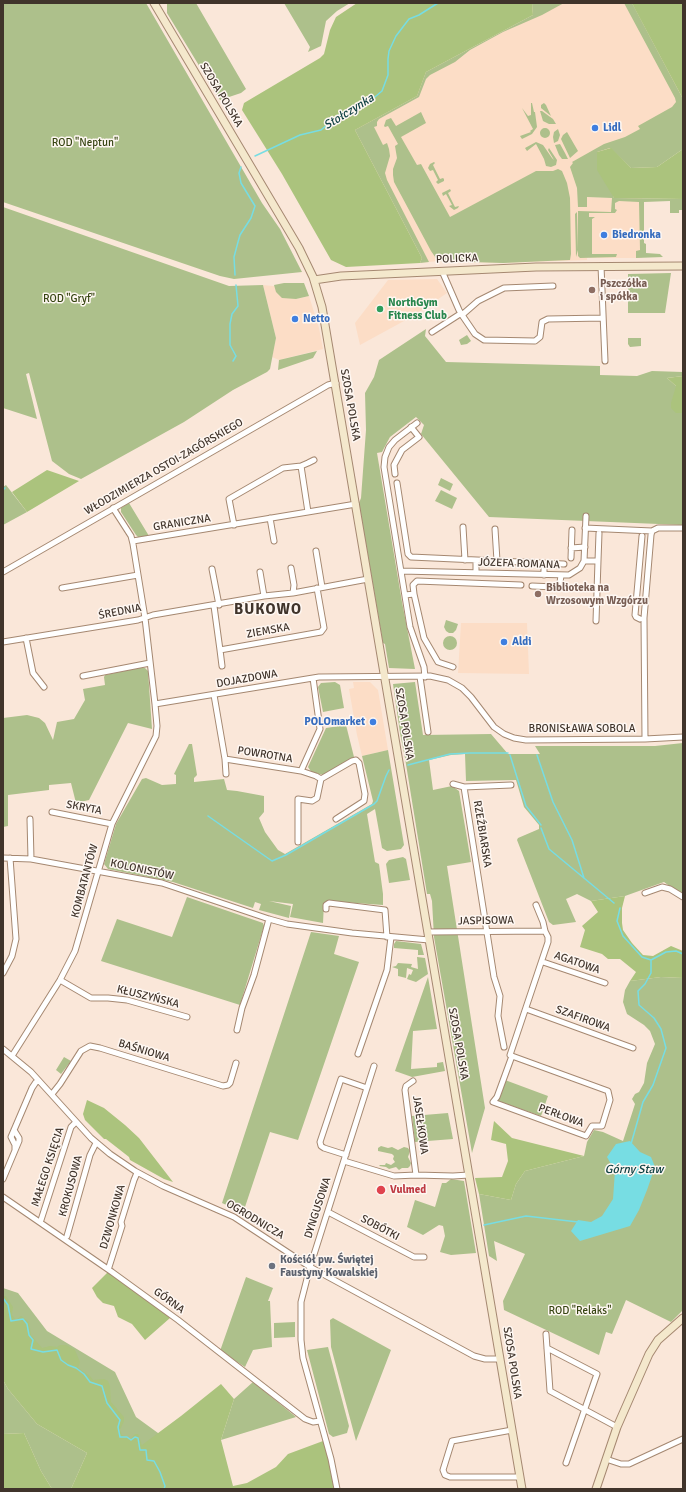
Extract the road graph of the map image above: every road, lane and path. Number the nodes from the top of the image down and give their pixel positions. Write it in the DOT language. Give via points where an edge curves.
graph roads {
  1 [pos="154,3"];
  2 [pos="601,266"];
  3 [pos="683,266"];
  4 [pos="442,271"];
  5 [pos="314,280"];
  6 [pos="552,286"];
  7 [pos="462,314"];
  8 [pos="603,318"];
  9 [pos="432,332"];
  10 [pos="605,361"];
  11 [pos="336,383"];
  12 [pos="417,423"];
  13 [pos="411,427"];
  14 [pos="314,460"];
  15 [pos="301,466"];
  16 [pos="395,474"];
  17 [pos="388,488"];
  18 [pos="356,504"];
  19 [pos="113,508"];
  20 [pos="308,512"];
  21 [pos="586,516"];
  22 [pos="270,518"];
  23 [pos="234,525"];
  24 [pos="463,527"];
  25 [pos="585,528"];
  26 [pos="683,528"];
  27 [pos="495,529"];
  28 [pos="572,530"];
  29 [pos="652,531"];
  30 [pos="599,533"];
  31 [pos="642,536"];
  32 [pos="133,541"];
  33 [pos="274,541"];
  34 [pos="406,543"];
  35 [pos="397,545"];
  36 [pos="641,545"];
  37 [pos="650,546"];
  38 [pos="585,547"];
  39 [pos="571,548"];
  40 [pos="316,551"];
  41 [pos="571,558"];
  42 [pos="465,560"];
  43 [pos="584,560"];
  44 [pos="476,561"];
  45 [pos="598,561"];
  46 [pos="497,562"];
  47 [pos="544,563"];
  48 [pos="564,564"];
  49 [pos="291,568"];
  50 [pos="212,569"];
  51 [pos="401,571"];
  52 [pos="3,572"];
  53 [pos="260,572"];
  54 [pos="476,572"];
  55 [pos="492,573"];
  56 [pos="138,575"];
  57 [pos="544,575"];
  58 [pos="561,576"];
  59 [pos="368,579"];
  60 [pos="492,584"];
  61 [pos="521,585"];
  62 [pos="532,586"];
  63 [pos="62,588"];
  64 [pos="319,588"];
  65 [pos="293,593"];
  66 [pos="414,594"];
  67 [pos="405,595"];
  68 [pos="264,596"];
  69 [pos="216,605"];
  70 [pos="145,618"];
  71 [pos="640,619"];
  72 [pos="596,621"];
  73 [pos="26,638"];
  74 [pos="3,642"];
  75 [pos="427,643"];
  76 [pos="417,648"];
  77 [pos="220,650"];
  78 [pos="150,663"];
  79 [pos="222,666"];
  80 [pos="453,667"];
  81 [pos="83,676"];
  82 [pos="385,677"];
  83 [pos="423,677"];
  84 [pos="313,678"];
  85 [pos="44,687"];
  86 [pos="214,694"];
  87 [pos="155,704"];
  88 [pos="428,732"];
  89 [pos="683,736"];
  90 [pos="645,739"];
  91 [pos="225,759"];
  92 [pos="301,771"];
  93 [pos="226,774"];
  94 [pos="321,779"];
  95 [pos="452,784"];
  96 [pos="511,785"];
  97 [pos="464,787"];
  98 [pos="52,812"];
  99 [pos="30,819"];
  100 [pos="336,819"];
  101 [pos="112,824"];
  102 [pos="298,842"];
  103 [pos="3,858"];
  104 [pos="10,858"];
  105 [pos="31,859"];
  106 [pos="98,871"];
  107 [pos="645,892"];
  108 [pos="683,897"];
  109 [pos="536,905"];
  110 [pos="326,909"];
  111 [pos="269,919"];
  112 [pos="488,931"];
  113 [pos="545,931"];
  114 [pos="429,936"];
  115 [pos="389,937"];
  116 [pos="543,962"];
  117 [pos="3,973"];
  118 [pos="60,980"];
  119 [pos="605,983"];
  120 [pos="526,1009"];
  121 [pos="187,1017"];
  122 [pos="237,1030"];
  123 [pos="504,1047"];
  124 [pos="632,1048"];
  125 [pos="3,1049"];
  126 [pos="358,1054"];
  127 [pos="12,1056"];
  128 [pos="512,1056"];
  129 [pos="236,1063"];
  130 [pos="374,1066"];
  131 [pos="39,1081"];
  132 [pos="413,1081"];
  133 [pos="368,1088"];
  134 [pos="52,1094"];
  135 [pos="76,1122"];
  136 [pos="96,1143"];
  137 [pos="346,1155"];
  138 [pos="344,1161"];
  139 [pos="137,1173"];
  140 [pos="416,1175"];
  141 [pos="469,1175"];
  142 [pos="3,1179"];
  143 [pos="3,1197"];
  144 [pos="328,1212"];
  145 [pos="41,1220"];
  146 [pos="67,1236"];
  147 [pos="424,1257"];
  148 [pos="109,1266"];
  149 [pos="310,1267"];
  150 [pos="683,1318"];
  151 [pos="546,1334"];
  152 [pos="547,1348"];
  153 [pos="500,1359"];
  154 [pos="584,1410"];
  155 [pos="320,1421"];
  156 [pos="617,1427"];
  157 [pos="512,1430"];
  158 [pos="683,1439"];
  159 [pos="606,1459"];
  160 [pos="566,1463"];
  161 [pos="519,1476"];
  162 [pos="337,1489"];
  163 [pos="522,1489"];
  164 [pos="596,1489"];
  1 -- 5 [label="street, SZOSA POLSKA" via="293,237"];
  2 -- 3 [label="street, POLICKA"];
  2 -- 4 [label="street, POLICKA"];
  2 -- 8 [label="street"];
  4 -- 5 [label="street, POLICKA" via="341,276"];
  4 -- 7 [label="street"];
  5 -- 11 [label="street, SZOSA POLSKA" via="324,313"];
  6 -- 7 [label="street" via="504,288 478,301"];
  7 -- 8 [label="street" via="475,334 490,341 537,340 540,338 542,322 548,319"];
  7 -- 9 [label="street" via="458,314"];
  8 -- 10 [label="street"];
  11 -- 18 [label="street, SZOSA POLSKA"];
  11 -- 19 [label="street, WŁODZIMIERZA OSTOI-ZAGÓRSKIEGO" via="328,384"];
  12 -- 13 [label="street"];
  13 -- 16 [label="street" via="419,437 402,450 394,464"];
  13 -- 17 [label="street" via="395,440 387,452 384,467"];
  14 -- 15 [label="street"];
  15 -- 20 [label="street"];
  15 -- 23 [label="street" via="283,468 229,499"];
  17 -- 34 [label="street" via="397,485"];
  17 -- 35 [label="street"];
  18 -- 20 [label="street, GRANICZNA"];
  18 -- 59 [label="street, SZOSA POLSKA"];
  19 -- 32 [label="street"];
  19 -- 52 [label="street, WŁODZIMIERZA OSTOI-ZAGÓRSKIEGO"];
  20 -- 22 [label="street, GRANICZNA"];
  21 -- 25 [label="street"];
  22 -- 23 [label="street, GRANICZNA"];
  22 -- 33 [label="street"];
  23 -- 32 [label="street, GRANICZNA"];
  24 -- 42 [label="street"];
  25 -- 29 [label="street"];
  25 -- 38 [label="street"];
  26 -- 29 [label="street" via="661,528"];
  27 -- 46 [label="street"];
  28 -- 39 [label="street"];
  29 -- 37 [label="street"];
  30 -- 45 [label="street"];
  31 -- 36 [label="street"];
  32 -- 56 [label="street"];
  34 -- 35 [label="street"];
  34 -- 42 [label="street" via="412,558"];
  35 -- 51 [label="street"];
  36 -- 37 [label="street"];
  36 -- 71 [label="street" via="635,615"];
  37 -- 90 [label="street" via="644,618"];
  38 -- 39 [label="street"];
  38 -- 43 [label="street"];
  39 -- 41 [label="street"];
  40 -- 64 [label="street"];
  42 -- 44 [label="street"];
  43 -- 45 [label="street"];
  43 -- 58 [label="street, JÓZEFA ROMANA" via="575,573"];
  44 -- 46 [label="street"];
  44 -- 54 [label="street"];
  45 -- 72 [label="street"];
  46 -- 47 [label="street"];
  47 -- 48 [label="street"];
  47 -- 57 [label="street"];
  49 -- 65 [label="street"];
  50 -- 69 [label="street"];
  51 -- 54 [label="street, JÓZEFA ROMANA"];
  51 -- 67 [label="street"];
  53 -- 68 [label="street"];
  54 -- 55 [label="street, JÓZEFA ROMANA"];
  55 -- 57 [label="street, JÓZEFA ROMANA"];
  55 -- 60 [label="street"];
  56 -- 63 [label="street"];
  56 -- 70 [label="street"];
  57 -- 58 [label="street, JÓZEFA ROMANA"];
  58 -- 62 [label="street" via="555,587"];
  59 -- 64 [label="street, ŚREDNIA"];
  59 -- 82 [label="street, SZOSA POLSKA"];
  60 -- 61 [label="street"];
  60 -- 66 [label="street" via="417,581 413,585"];
  64 -- 65 [label="street, ŚREDNIA"];
  64 -- 77 [label="street, ZIEMSKA" via="324,628 321,632"];
  65 -- 68 [label="street, ŚREDNIA"];
  66 -- 67 [label="street"];
  66 -- 75 [label="street" via="422,633"];
  67 -- 76 [label="street"];
  68 -- 69 [label="street, ŚREDNIA"];
  69 -- 70 [label="street, ŚREDNIA"];
  69 -- 77 [label="street"];
  70 -- 73 [label="street, ŚREDNIA"];
  70 -- 78 [label="street"];
  73 -- 74 [label="street, ŚREDNIA"];
  73 -- 85 [label="street" via="33,673"];
  75 -- 76 [label="street"];
  75 -- 80 [label="street" via="438,662"];
  76 -- 83 [label="street" via="424,667"];
  77 -- 79 [label="street"];
  78 -- 81 [label="street"];
  78 -- 87 [label="street"];
  82 -- 83 [label="street, BRONISŁAWA SOBOLA"];
  82 -- 84 [label="street, DOJAZDOWA"];
  82 -- 114 [label="street, SZOSA POLSKA"];
  83 -- 88 [label="street"];
  83 -- 90 [label="street, BRONISŁAWA SOBOLA" via="444,679 462,688 472,697 494,727 514,738"];
  84 -- 86 [label="street, DOJAZDOWA"];
  84 -- 92 [label="street, POWROTNA" via="320,729"];
  86 -- 87 [label="street, DOJAZDOWA"];
  86 -- 91 [label="street, POWROTNA"];
  87 -- 101 [label="street, KOMBATANTÓW" via="158,726 156,736"];
  89 -- 90 [label="street, BRONISŁAWA SOBOLA"];
  91 -- 92 [label="street, POWROTNA"];
  91 -- 93 [label="street, POWROTNA"];
  92 -- 94 [label="street, POWROTNA"];
  94 -- 100 [label="street" via="352,761 356,760 359,763 365,794 364,802"];
  94 -- 102 [label="street" via="317,798 312,801 298,799"];
  95 -- 97 [label="street"];
  96 -- 97 [label="street, RZEŹBIARSKA"];
  97 -- 112 [label="street, RZEŹBIARSKA"];
  98 -- 101 [label="street, SKRYTA"];
  99 -- 105 [label="street"];
  101 -- 106 [label="street, KOMBATANTÓW"];
  103 -- 104 [label="street, KOLONISTÓW"];
  104 -- 105 [label="street, KOLONISTÓW"];
  104 -- 117 [label="street" via="16,939 12,956"];
  105 -- 106 [label="street, KOLONISTÓW"];
  106 -- 111 [label="street, KOLONISTÓW" via="162,883"];
  106 -- 118 [label="street, KOMBATANTÓW" via="78,944"];
  107 -- 108 [label="street" via="662,887"];
  109 -- 113 [label="street, PERŁOWA"];
  110 -- 115 [label="street" via="329,903 385,910"];
  111 -- 115 [label="street, KOLONISTÓW" via="337,932"];
  111 -- 122 [label="street"];
  112 -- 113 [label="street, JASPISOWA"];
  112 -- 114 [label="street, JASPISOWA"];
  112 -- 123 [label="street, RZEŹBIARSKA" via="494,977 500,996 498,1016"];
  113 -- 116 [label="street, PERŁOWA" via="548,942"];
  114 -- 115 [label="street, KOLONISTÓW"];
  114 -- 141 [label="street, SZOSA POLSKA"];
  115 -- 126 [label="street" via="388,967"];
  116 -- 119 [label="street, AGATOWA"];
  116 -- 120 [label="street, PERŁOWA"];
  118 -- 121 [label="street, KŁUSZYŃSKA" via="91,998 128,1000"];
  118 -- 127 [label="street, KOMBATANTÓW"];
  120 -- 124 [label="street, SZAFIROWA"];
  120 -- 128 [label="street, PERŁOWA" via="510,1055"];
  125 -- 127 [label="street, OGRODNICZA"];
  127 -- 131 [label="street, OGRODNICZA"];
  128 -- 128 [label="street, PERŁOWA" via="493,1102 586,1136 592,1126 602,1126 610,1100 608,1091"];
  129 -- 134 [label="street, BAŚNIOWA" via="230,1083 228,1086 221,1086 90,1046 81,1051"];
  130 -- 133 [label="street, DYNGUSOWA"];
  131 -- 134 [label="street, OGRODNICZA"];
  131 -- 142 [label="street" via="32,1088 14,1130 12,1138 15,1150"];
  132 -- 140 [label="street, JASEŁKOWA" via="405,1090"];
  133 -- 137 [label="street, DYNGUSOWA"];
  133 -- 137 [label="street" via="341,1079 320,1142 321,1146"];
  134 -- 135 [label="street, OGRODNICZA"];
  135 -- 136 [label="street, OGRODNICZA"];
  135 -- 145 [label="street, MAŁEGO KSIĘCIA" via="71,1127"];
  136 -- 139 [label="street, OGRODNICZA"];
  136 -- 146 [label="street, KROKUSOWA" via="90,1155"];
  137 -- 138 [label="street, DYNGUSOWA"];
  138 -- 140 [label="street" via="394,1176"];
  138 -- 144 [label="street, DYNGUSOWA"];
  139 -- 148 [label="street, DZWONKOWA"];
  139 -- 149 [label="street, OGRODNICZA" via="234,1217"];
  140 -- 141 [label="street"];
  141 -- 153 [label="street, SZOSA POLSKA"];
  143 -- 155 [label="street, GÓRNA" via="178,1320 305,1419"];
  144 -- 147 [label="street, SOBÓTKI" via="414,1258"];
  144 -- 149 [label="street, DYNGUSOWA"];
  149 -- 153 [label="street, OGRODNICZA" via="474,1356"];
  149 -- 155 [label="street" via="300,1302 301,1340"];
  150 -- 156 [label="street" via="658,1340 650,1351"];
  151 -- 152 [label="street"];
  152 -- 154 [label="street" via="550,1391"];
  152 -- 154 [label="street" via="597,1374"];
  153 -- 157 [label="street, SZOSA POLSKA"];
  154 -- 156 [label="street"];
  154 -- 160 [label="street"];
  155 -- 162 [label="street"];
  156 -- 159 [label="street"];
  157 -- 161 [label="street, SZOSA POLSKA"];
  157 -- 161 [label="street" via="452,1441 443,1470 445,1475 450,1477"];
  158 -- 159 [label="street" via="629,1464"];
  159 -- 164 [label="street"];
  161 -- 163 [label="street, SZOSA POLSKA"];
}
